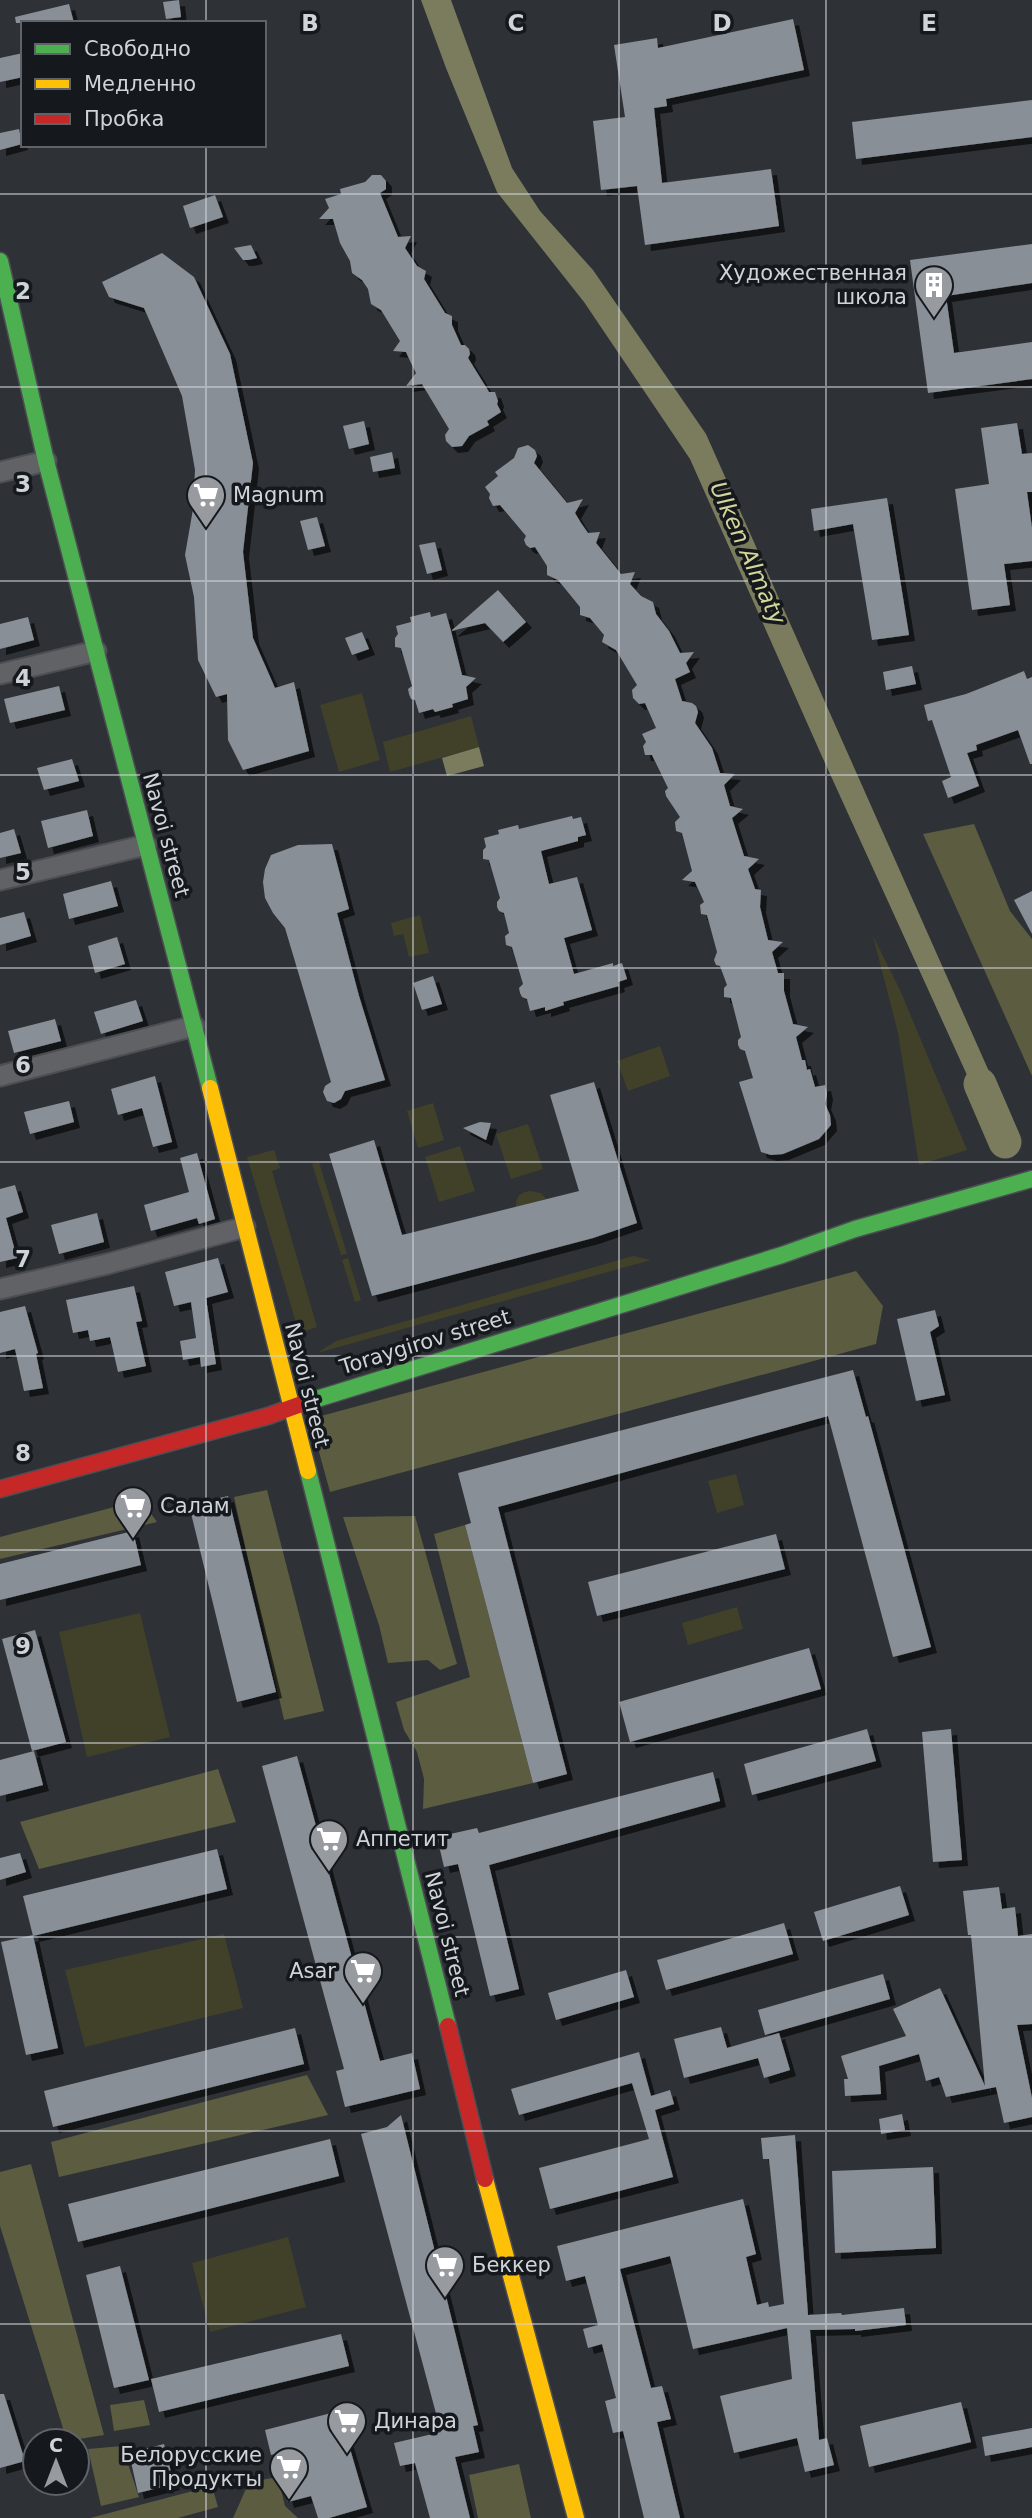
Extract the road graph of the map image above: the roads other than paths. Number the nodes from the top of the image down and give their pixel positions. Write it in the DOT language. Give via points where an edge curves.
graph roads {
  1 [pos="0,261"];
  2 [pos="46,461"];
  3 [pos="0,472"];
  4 [pos="96,651"];
  5 [pos="0,674"];
  6 [pos="146,845"];
  7 [pos="0,880"];
  8 [pos="194,1026"];
  9 [pos="0,1076"];
  10 [pos="1032,1180"];
  11 [pos="1032,1194"];
  12 [pos="932,1215"];
  13 [pos="245,1227"];
  14 [pos="0,1289"];
  15 [pos="292,1409"];
  16 [pos="0,1489"];
  17 [pos="576,2518"];
  1 -- 2 [label="street, Navoi street"];
  2 -- 3 [label="street"];
  2 -- 4 [label="street, Navoi street"];
  4 -- 5 [label="street"];
  4 -- 6 [label="street, Navoi street"];
  6 -- 7 [label="street"];
  6 -- 8 [label="street, Navoi street"];
  8 -- 9 [label="street"];
  8 -- 13 [label="street, Navoi street"];
  10 -- 12 [label="street, Toraygirov street"];
  11 -- 12 [label="street, Toraygirov street"];
  12 -- 15 [label="street, Toraygirov street" via="855,1229"];
  13 -- 14 [label="street"];
  13 -- 15 [label="street, Navoi street"];
  15 -- 16 [label="street, Toraygirov street"];
  15 -- 17 [label="street, Navoi street" via="482,2167"];
}
